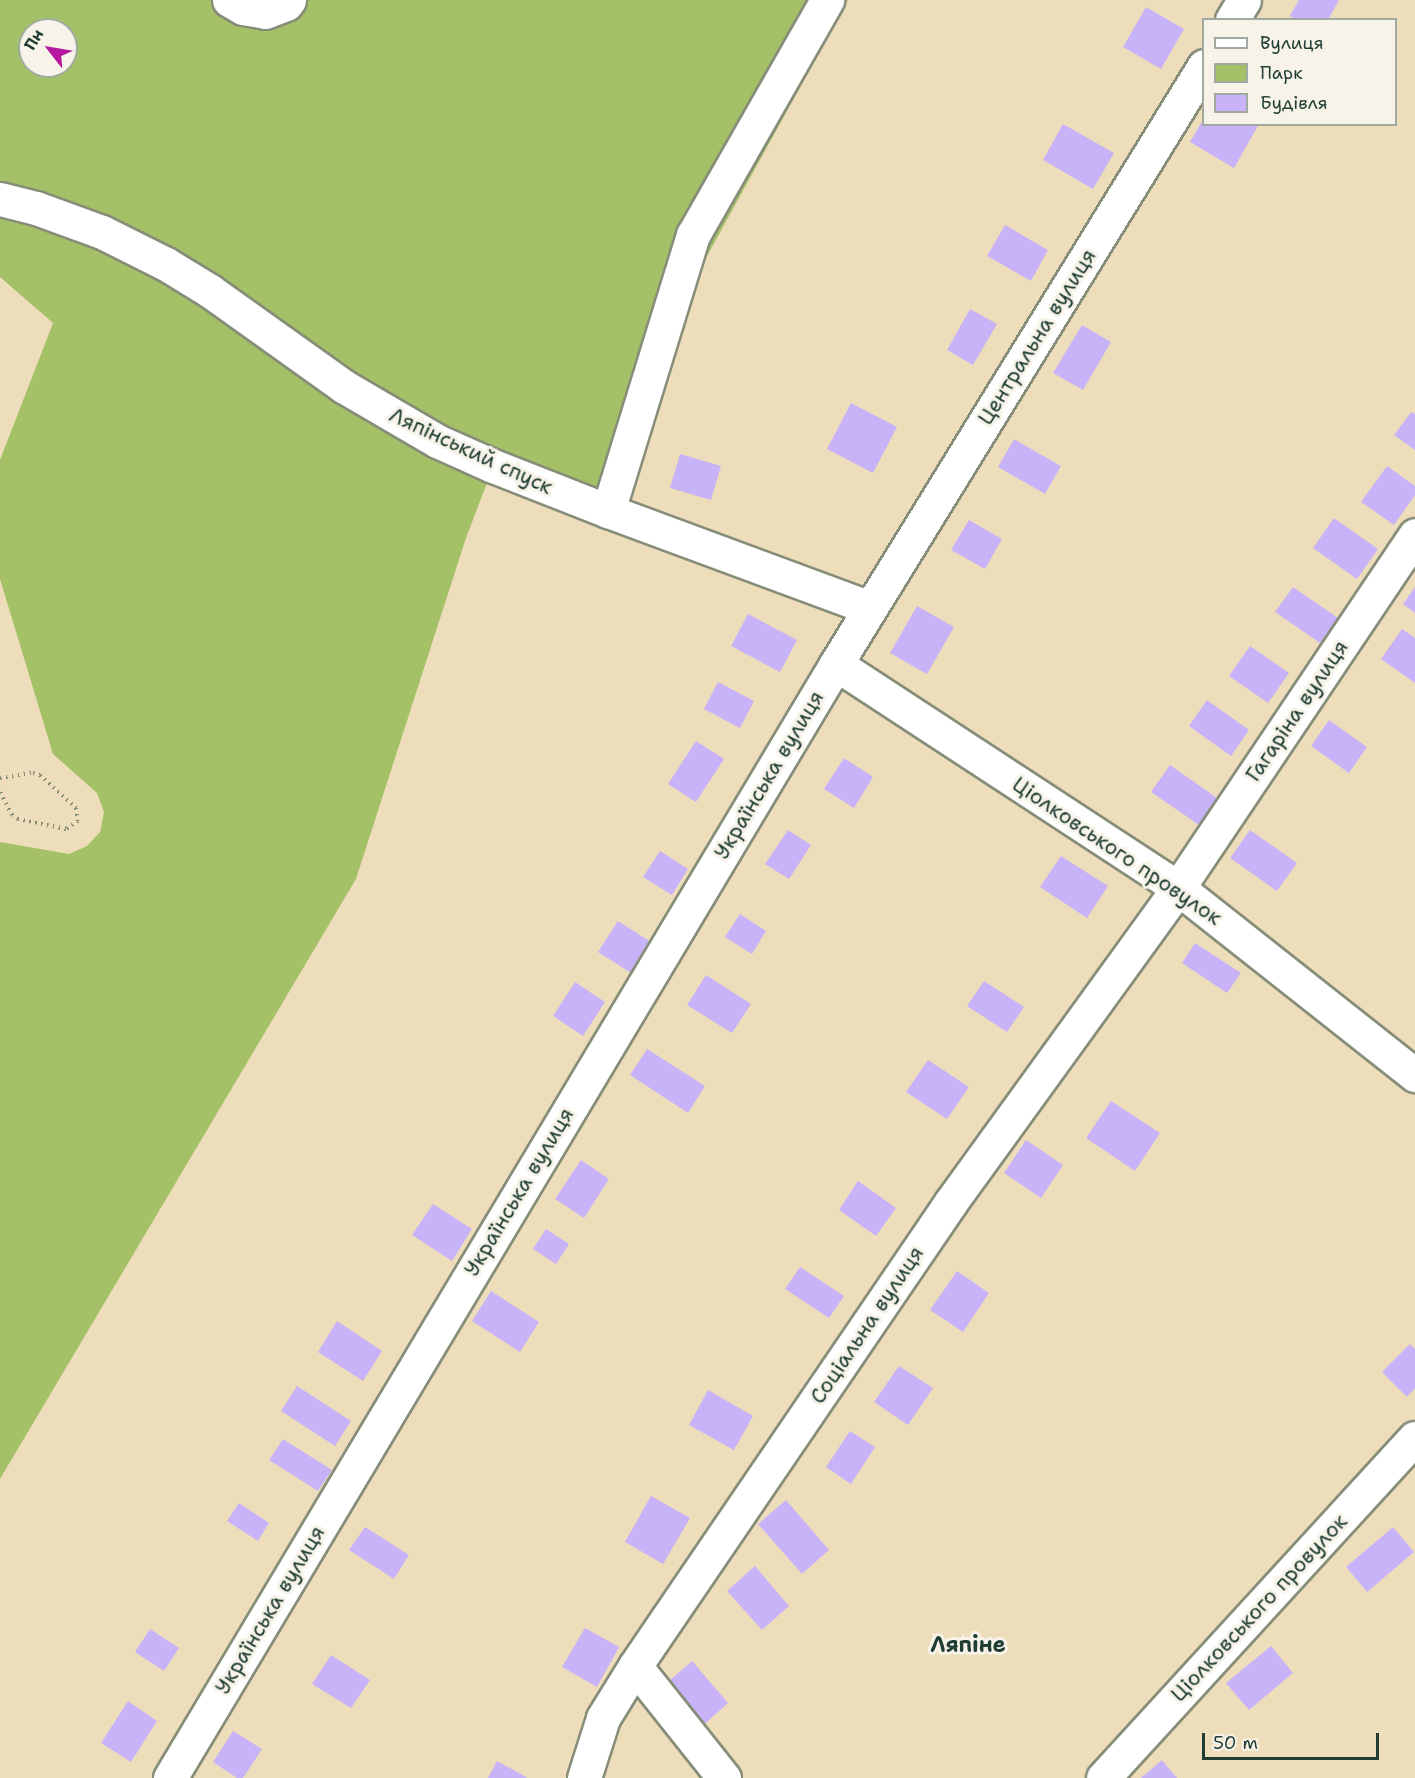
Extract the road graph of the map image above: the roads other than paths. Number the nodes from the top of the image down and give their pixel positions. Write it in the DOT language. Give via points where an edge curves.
graph roads {
  1 [pos="229,0"];
  2 [pos="289,0"];
  3 [pos="827,0"];
  4 [pos="1244,0"];
  5 [pos="1233,18"];
  6 [pos="1202,68"];
  7 [pos="0,199"];
  8 [pos="608,511"];
  9 [pos="1415,535"];
  10 [pos="870,608"];
  11 [pos="836,664"];
  12 [pos="1178,888"];
  13 [pos="1415,1075"];
  14 [pos="1415,1438"];
  15 [pos="634,1666"];
  16 [pos="170,1778"];
  17 [pos="584,1778"];
  18 [pos="724,1778"];
  19 [pos="1103,1778"];
  1 -- 2 [label="street" via="243,8 265,12"];
  3 -- 8 [label="street" via="693,235"];
  4 -- 5 [label="street"];
  6 -- 10 [label="street, Центральна вулиця"];
  7 -- 8 [label="street, Ляпінський спуск" via="102,232 166,264 384,412 493,466"];
  8 -- 10 [label="street, Ляпінський спуск"];
  9 -- 12 [label="street, Гагаріна вулиця"];
  10 -- 11 [label="street, Українська вулиця"];
  11 -- 12 [label="street, Ціолковського провулок"];
  11 -- 16 [label="street, Українська вулиця"];
  12 -- 13 [label="street, Ціолковського провулок"];
  12 -- 15 [label="street, Соціальна вулиця" via="951,1202"];
  14 -- 19 [label="street, Ціолковського провулок"];
  15 -- 17 [label="street, Соціальна вулиця" via="603,1718"];
  15 -- 18 [label="street"];
}
